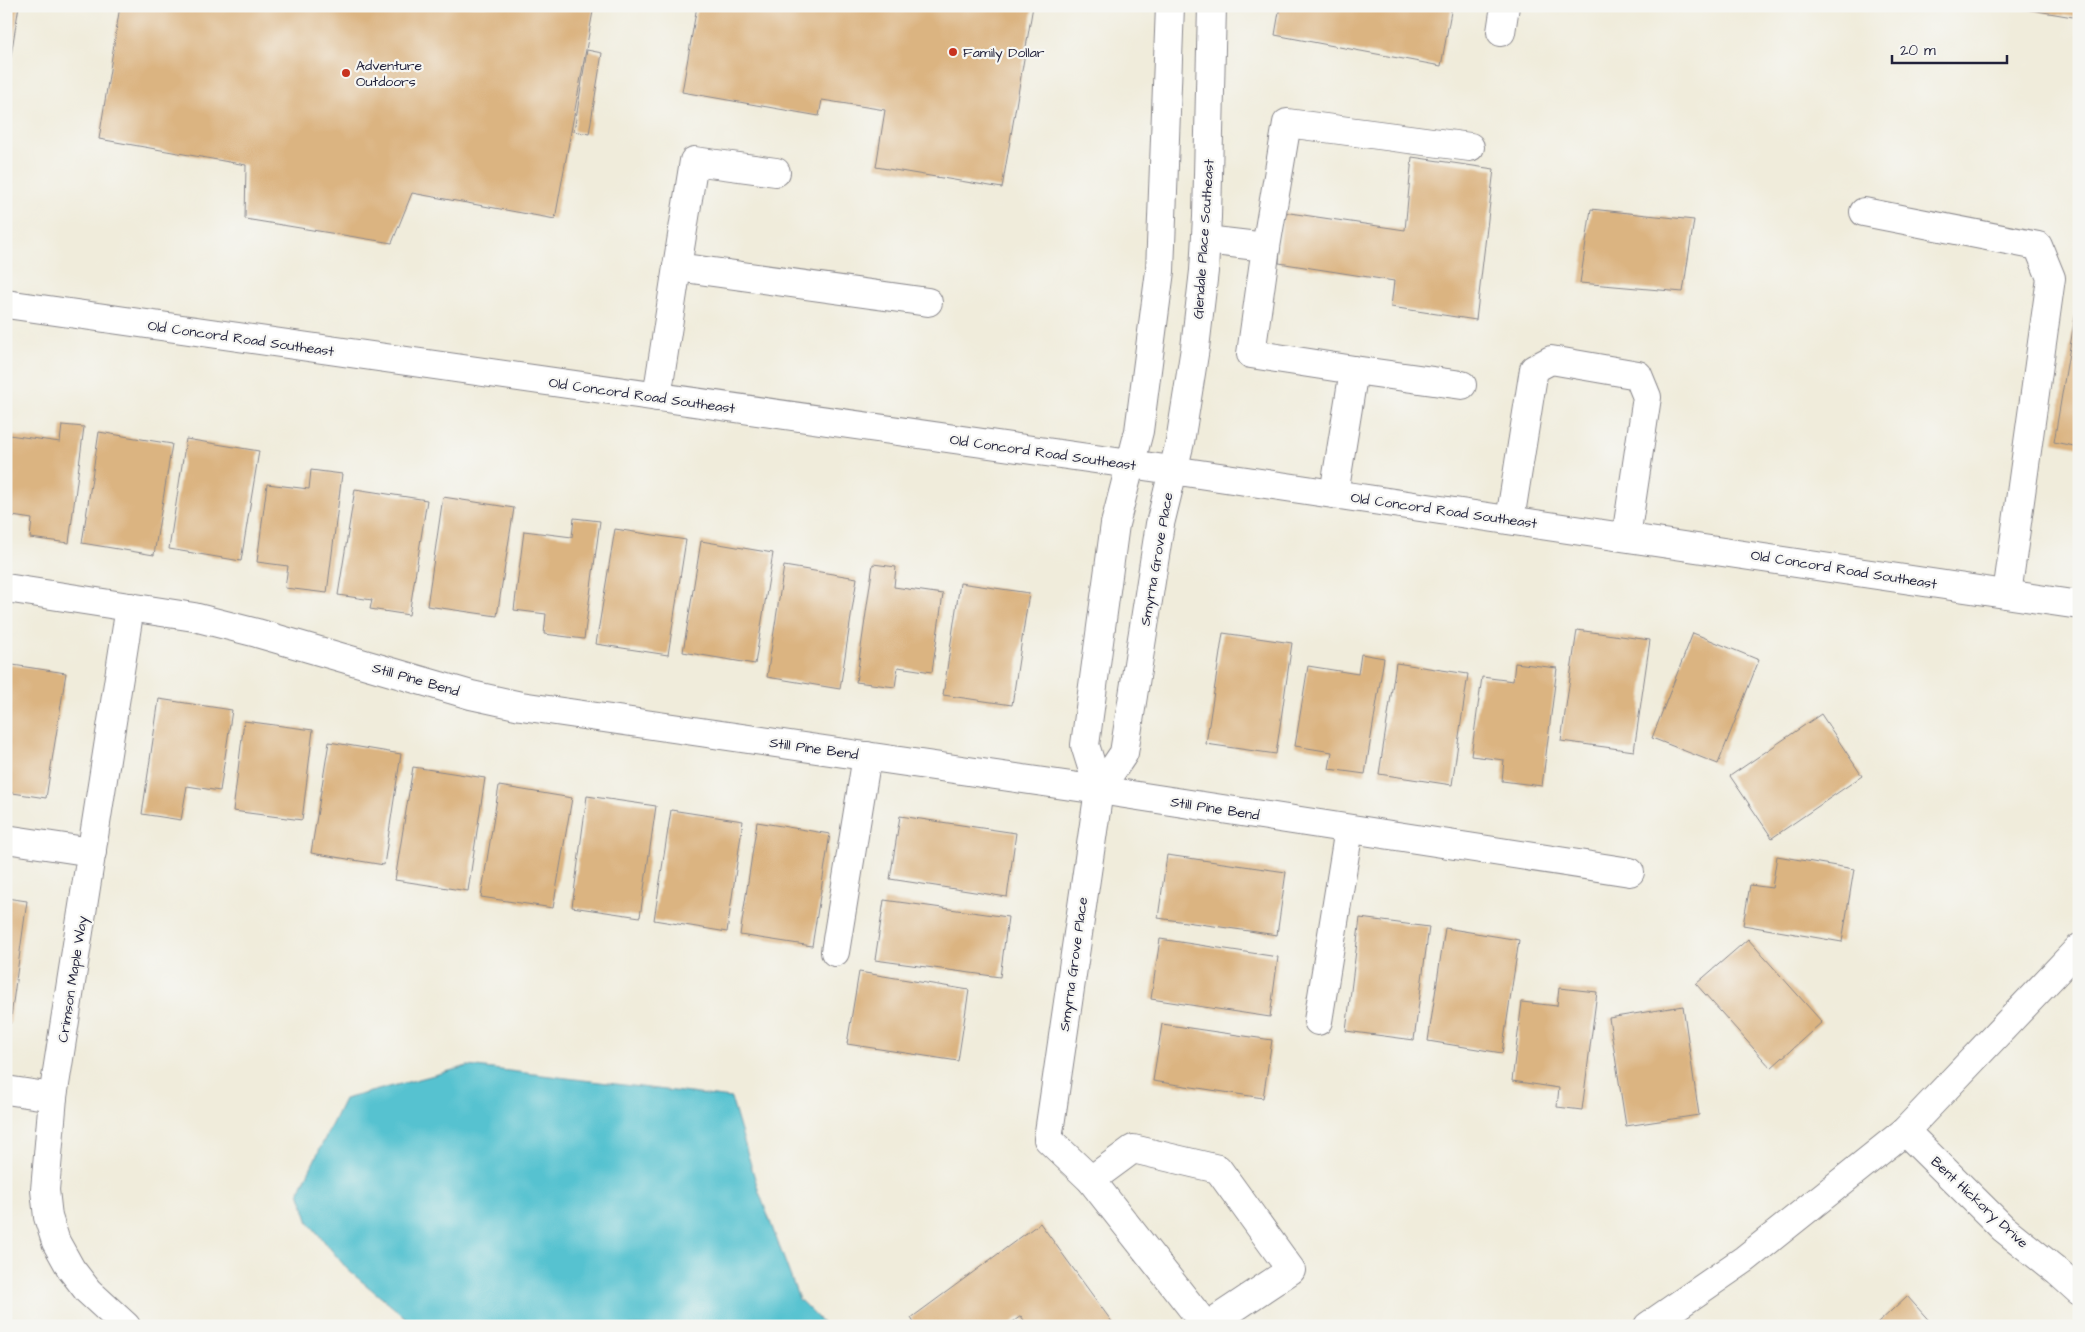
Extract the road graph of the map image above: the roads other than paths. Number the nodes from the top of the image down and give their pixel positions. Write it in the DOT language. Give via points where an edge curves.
graph roads {
  1 [pos="1170,6"];
  2 [pos="1212,6"];
  3 [pos="1470,147"];
  4 [pos="776,172"];
  5 [pos="1864,212"];
  6 [pos="1206,240"];
  7 [pos="1266,247"];
  8 [pos="677,267"];
  9 [pos="928,302"];
  10 [pos="6,304"];
  11 [pos="1354,370"];
  12 [pos="1462,385"];
  13 [pos="657,397"];
  14 [pos="1131,464"];
  15 [pos="1172,470"];
  16 [pos="1334,494"];
  17 [pos="1510,520"];
  18 [pos="1626,536"];
  19 [pos="6,588"];
  20 [pos="2006,594"];
  21 [pos="2079,605"];
  22 [pos="130,607"];
  23 [pos="1099,637"];
  24 [pos="1141,643"];
  25 [pos="867,756"];
  26 [pos="1099,790"];
  27 [pos="1349,829"];
  28 [pos="6,839"];
  29 [pos="92,852"];
  30 [pos="1630,872"];
  31 [pos="2079,948"];
  32 [pos="835,952"];
  33 [pos="1318,1021"];
  34 [pos="6,1090"];
  35 [pos="53,1097"];
  36 [pos="1906,1131"];
  37 [pos="1090,1180"];
  38 [pos="2079,1291"];
  39 [pos="126,1326"];
  40 [pos="1206,1326"];
  41 [pos="1648,1326"];
  1 -- 14 [label="street" via="1160,270 1139,431"];
  2 -- 6 [label="street, Glendale Place Southeast"];
  3 -- 7 [label="street" via="1287,123"];
  4 -- 8 [label="street" via="694,161"];
  5 -- 20 [label="street" via="2038,246 2051,278"];
  6 -- 7 [label="street"];
  6 -- 15 [label="street, Glendale Place Southeast" via="1195,348 1180,442"];
  7 -- 11 [label="street" via="1251,354"];
  8 -- 9 [label="street"];
  8 -- 13 [label="street"];
  10 -- 13 [label="street, Old Concord Road Southeast"];
  11 -- 12 [label="street"];
  11 -- 16 [label="street"];
  13 -- 14 [label="street, Old Concord Road Southeast"];
  14 -- 15 [label="street, Old Concord Road Southeast"];
  14 -- 23 [label="street, Smyrna Grove Place" via="1116,524"];
  15 -- 16 [label="street, Old Concord Road Southeast"];
  15 -- 24 [label="street, Smyrna Grove Place"];
  16 -- 17 [label="street, Old Concord Road Southeast"];
  17 -- 18 [label="street, Old Concord Road Southeast"];
  17 -- 18 [label="street" via="1534,369 1552,360 1638,375 1644,386 1647,397"];
  18 -- 20 [label="street, Old Concord Road Southeast"];
  19 -- 22 [label="street, Still Pine Bend"];
  20 -- 21 [label="street, Old Concord Road Southeast"];
  22 -- 25 [label="street, Still Pine Bend" via="194,617 471,695 521,706"];
  22 -- 29 [label="street, Crimson Maple Way"];
  23 -- 24 [label="street"];
  23 -- 26 [label="street, Smyrna Grove Place" via="1085,745"];
  24 -- 26 [label="street, Smyrna Grove Place" via="1124,753"];
  25 -- 26 [label="street, Still Pine Bend"];
  25 -- 32 [label="street"];
  26 -- 27 [label="street, Still Pine Bend"];
  26 -- 37 [label="street, Smyrna Grove Place" via="1048,1139"];
  27 -- 30 [label="street, Still Pine Bend"];
  27 -- 33 [label="street"];
  28 -- 29 [label="street"];
  29 -- 35 [label="street, Crimson Maple Way"];
  31 -- 36 [label="street"];
  34 -- 35 [label="street"];
  35 -- 39 [label="street, Crimson Maple Way" via="45,1190 56,1242 88,1290"];
  36 -- 38 [label="street, Bent Hickory Drive" via="2003,1228"];
  36 -- 41 [label="street" via="1745,1259"];
  37 -- 40 [label="street"];
  37 -- 40 [label="street" via="1133,1149 1218,1169 1292,1270"];
}
